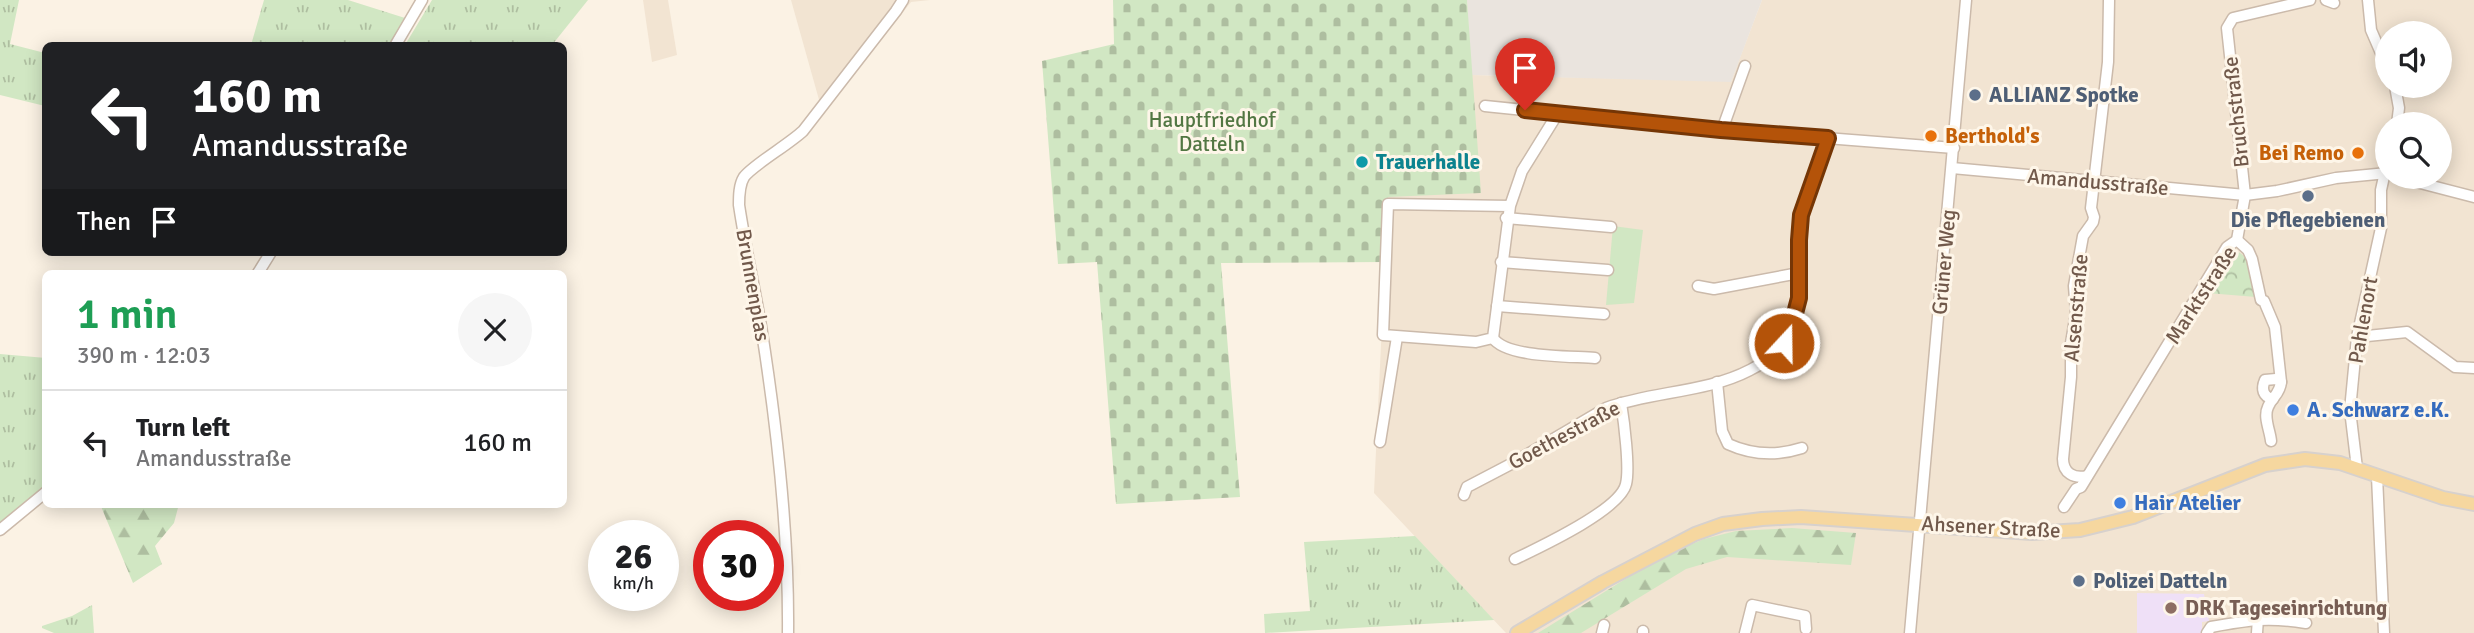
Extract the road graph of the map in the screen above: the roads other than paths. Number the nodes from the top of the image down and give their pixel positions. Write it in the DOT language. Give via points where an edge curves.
graph roads {
  1 [pos="422,0"];
  2 [pos="903,0"];
  3 [pos="1966,0"];
  4 [pos="2109,0"];
  5 [pos="2310,0"];
  6 [pos="2368,0"];
  7 [pos="2375,39"];
  8 [pos="397,42"];
  9 [pos="1745,66"];
  10 [pos="1485,106"];
  11 [pos="1558,113"];
  12 [pos="1721,130"];
  13 [pos="1828,138"];
  14 [pos="1954,148"];
  15 [pos="1952,168"];
  16 [pos="2375,171"];
  17 [pos="2094,181"];
  18 [pos="2381,189"];
  19 [pos="2443,189"];
  20 [pos="2245,195"];
  21 [pos="2474,197"];
  22 [pos="1510,205"];
  23 [pos="1506,218"];
  24 [pos="1611,227"];
  25 [pos="2237,240"];
  26 [pos="1501,262"];
  27 [pos="1608,270"];
  28 [pos="1799,273"];
  29 [pos="1698,286"];
  30 [pos="1497,306"];
  31 [pos="1604,314"];
  32 [pos="1397,337"];
  33 [pos="2357,337"];
  34 [pos="1493,338"];
  35 [pos="1595,358"];
  36 [pos="2474,368"];
  37 [pos="1717,382"];
  38 [pos="2281,382"];
  39 [pos="2273,399"];
  40 [pos="1621,403"];
  41 [pos="2271,440"];
  42 [pos="1380,442"];
  43 [pos="1802,447"];
  44 [pos="2357,468"];
  45 [pos="2087,476"];
  46 [pos="2377,476"];
  47 [pos="42,495"];
  48 [pos="1464,495"];
  49 [pos="2474,504"];
  50 [pos="2064,507"];
  51 [pos="1920,524"];
  52 [pos="0,530"];
  53 [pos="1515,559"];
  54 [pos="2258,618"];
  55 [pos="2306,623"];
  56 [pos="1807,629"];
  57 [pos="788,633"];
  58 [pos="1517,633"];
  59 [pos="1745,633"];
  60 [pos="1910,633"];
  61 [pos="2207,633"];
  62 [pos="2257,633"];
  63 [pos="2384,633"];
  1 -- 8 [label="street"];
  2 -- 57 [label="street, Brunnenplas" via="809,124 746,174 739,193 777,440 787,542"];
  3 -- 14 [label="street, Grüner Weg"];
  4 -- 17 [label="street, Alsenstraße" via="2108,62"];
  5 -- 20 [label="street, Bruchstraße" via="2233,18 2227,28"];
  6 -- 7 [label="street"];
  9 -- 12 [label="street"];
  10 -- 11 [label="street"];
  11 -- 12 [label="street"];
  11 -- 22 [label="street" via="1522,171"];
  12 -- 13 [label="street"];
  13 -- 14 [label="street"];
  13 -- 28 [label="street, Goethestraße" via="1801,215"];
  14 -- 15 [label="street, Grüner Weg"];
  15 -- 17 [label="street, Amandusstraße"];
  15 -- 51 [label="street, Grüner Weg"];
  16 -- 20 [label="street"];
  17 -- 20 [label="street, Amandusstraße"];
  17 -- 45 [label="street, Alsenstraße" via="2094,217 2082,236 2074,286 2076,313 2063,459 2068,472"];
  18 -- 33 [label="street, Pahlenort" via="2381,228"];
  19 -- 21 [label="street"];
  20 -- 25 [label="street, Marktstraße"];
  22 -- 23 [label="street"];
  22 -- 32 [label="street" via="1388,204 1383,335"];
  23 -- 24 [label="street"];
  23 -- 26 [label="street"];
  25 -- 38 [label="street" via="2248,250 2261,300 2274,327"];
  25 -- 45 [label="street, Marktstraße" via="2227,247"];
  26 -- 27 [label="street"];
  26 -- 30 [label="street"];
  28 -- 29 [label="street" via="1714,289"];
  28 -- 37 [label="street, Goethestraße" via="1799,298 1784,343 1750,370"];
  30 -- 31 [label="street"];
  30 -- 34 [label="street"];
  32 -- 34 [label="street" via="1476,342"];
  32 -- 42 [label="street"];
  33 -- 36 [label="street" via="2407,332 2455,367"];
  33 -- 44 [label="street, Pahlenort" via="2350,410"];
  34 -- 35 [label="street" via="1513,351"];
  37 -- 40 [label="street, Goethestraße"];
  37 -- 43 [label="street" via="1722,431 1728,444 1745,452 1783,454"];
  38 -- 39 [label="street"];
  38 -- 39 [label="street" via="2265,380 2267,398"];
  39 -- 41 [label="street" via="2266,419"];
  40 -- 48 [label="street, Goethestraße" via="1467,487"];
  40 -- 53 [label="street" via="1626,482 1622,495"];
  44 -- 46 [label="main road, Ahsener Straße"];
  44 -- 51 [label="main road, Ahsener Straße" via="2320,459 2276,461 2133,517 2080,530 2032,533"];
  45 -- 50 [label="street, Marktstraße"];
  46 -- 49 [label="main road, Ahsener Straße"];
  46 -- 63 [label="street"];
  47 -- 52 [label="street"];
  51 -- 58 [label="main road, Ahsener Straße" via="1801,517 1723,524 1670,546"];
  51 -- 60 [label="street, Grüner Weg"];
  54 -- 55 [label="street"];
  54 -- 61 [label="street" via="2211,627"];
  54 -- 62 [label="street"];
  56 -- 59 [label="street" via="1805,616 1752,605"];
}
